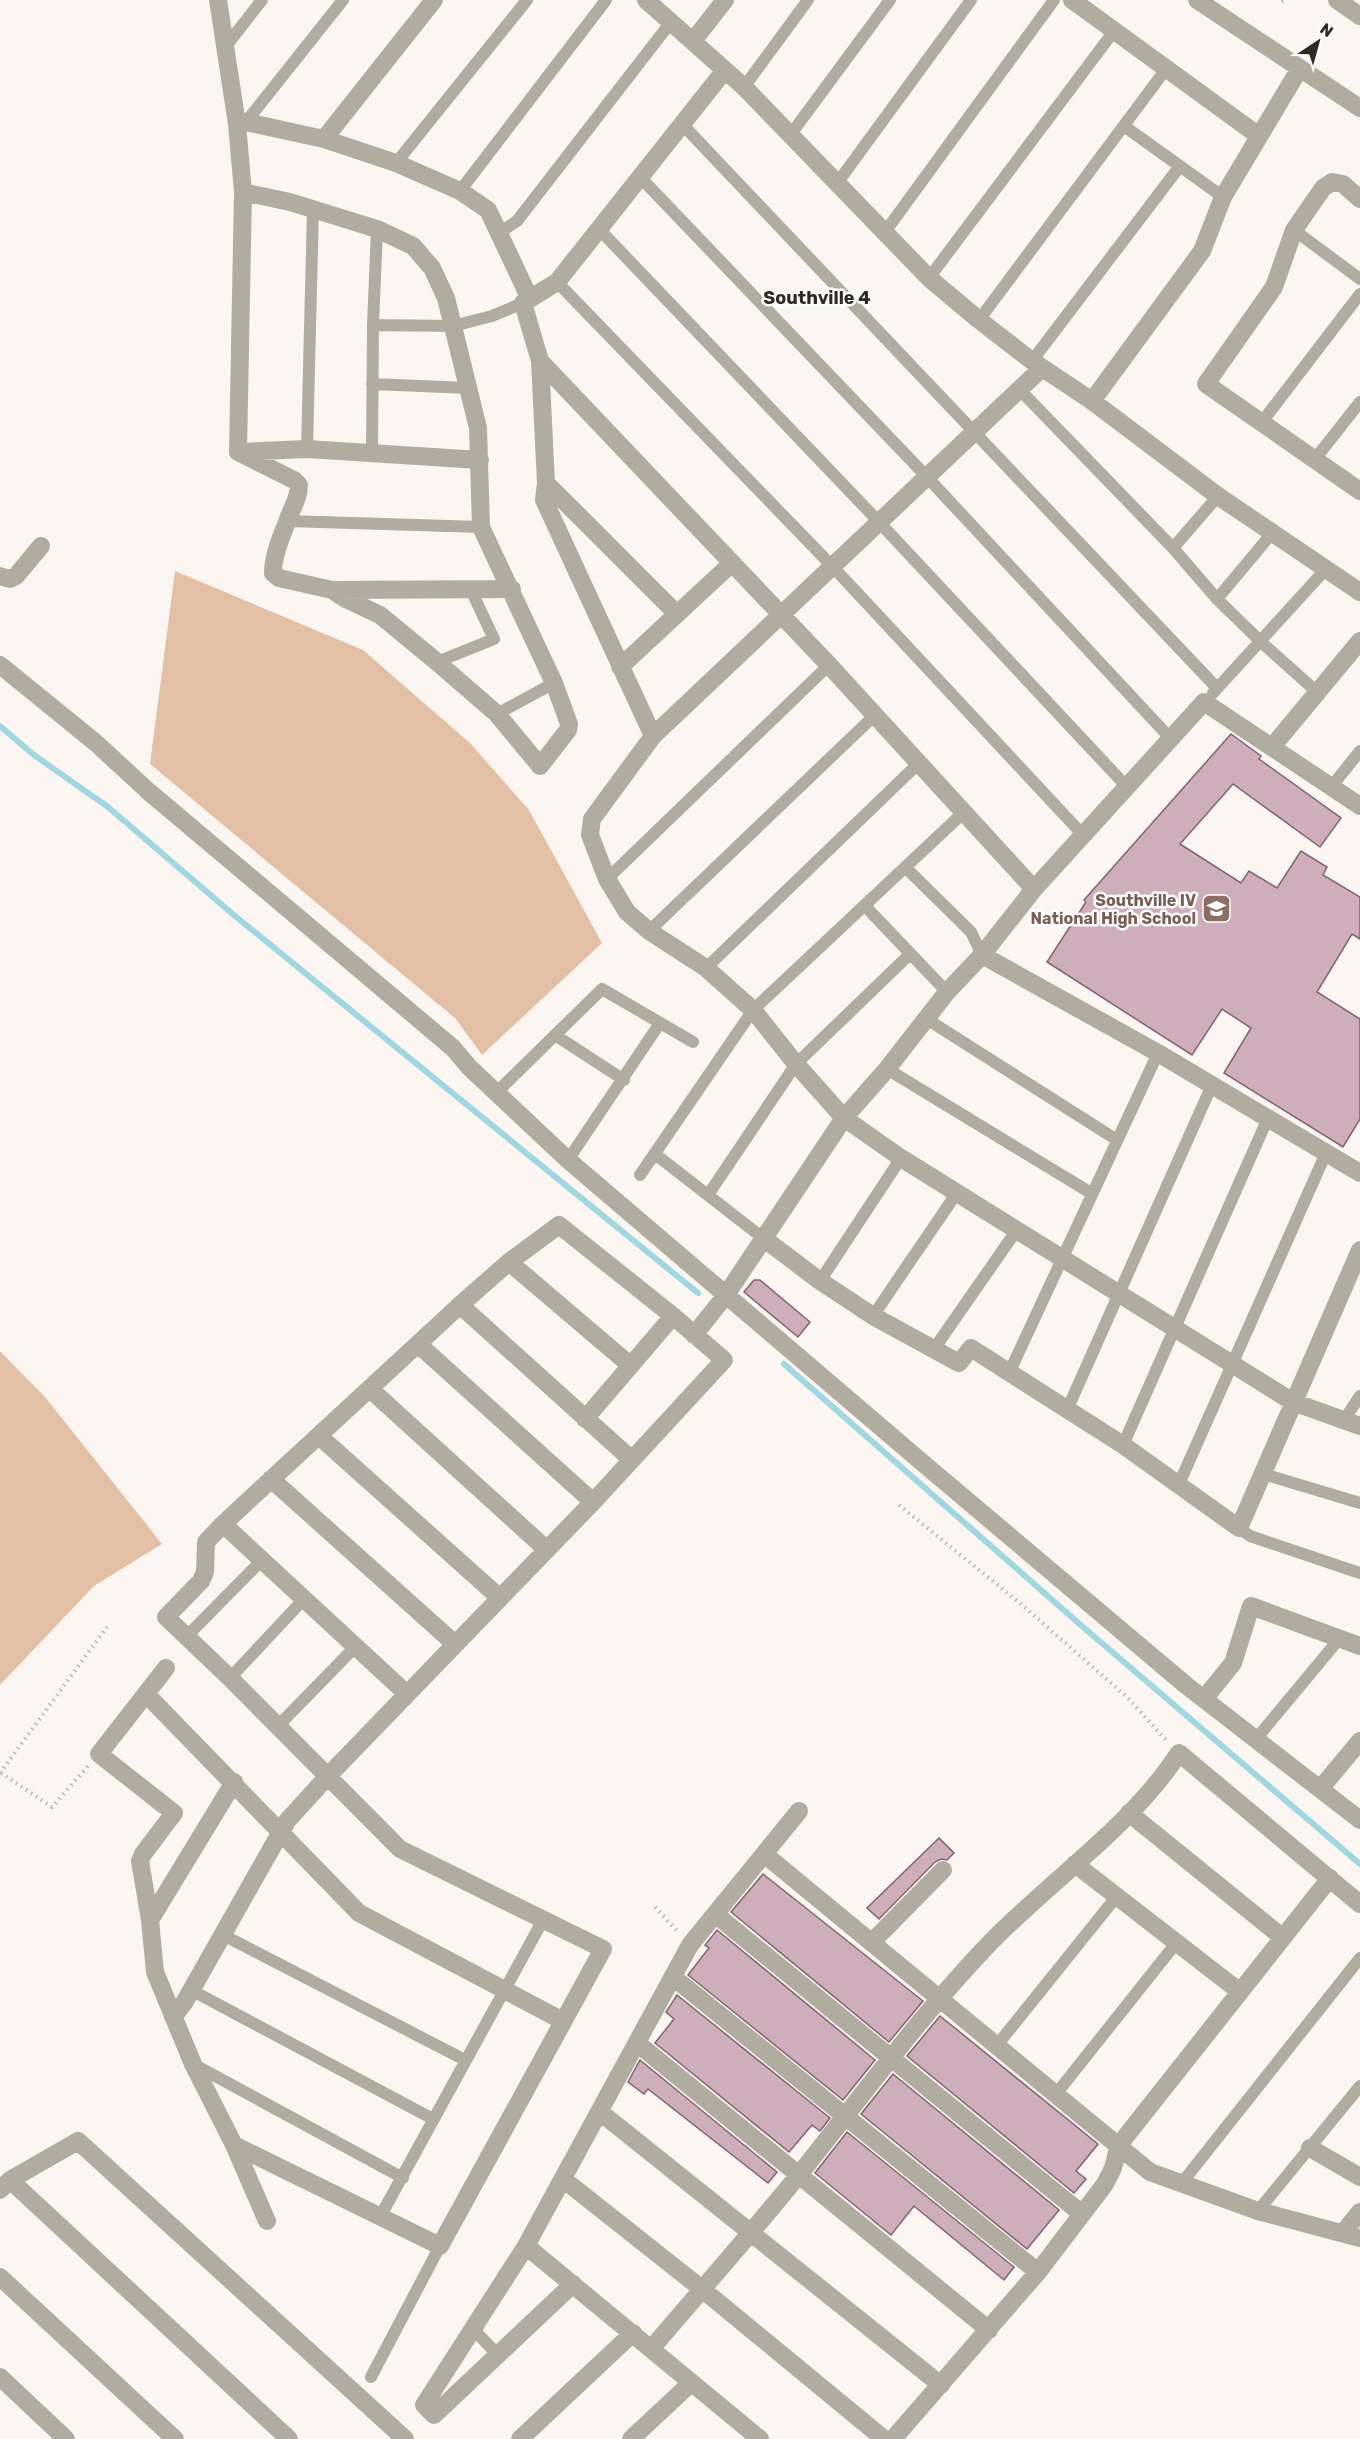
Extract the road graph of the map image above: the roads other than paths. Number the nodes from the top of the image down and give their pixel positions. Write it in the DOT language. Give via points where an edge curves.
graph roads {
  1 [pos="218,0"];
  2 [pos="262,0"];
  3 [pos="343,0"];
  4 [pos="434,0"];
  5 [pos="527,0"];
  6 [pos="606,0"];
  7 [pos="646,0"];
  8 [pos="725,0"];
  9 [pos="808,0"];
  10 [pos="890,0"];
  11 [pos="971,0"];
  12 [pos="1054,0"];
  13 [pos="1197,0"];
  14 [pos="1336,0"];
  15 [pos="1083,3"];
  16 [pos="1360,16"];
  17 [pos="671,22"];
  18 [pos="1114,31"];
  19 [pos="693,41"];
  20 [pos="226,46"];
  21 [pos="1300,68"];
  22 [pos="1166,69"];
  23 [pos="725,70"];
  24 [pos="744,87"];
  25 [pos="1360,108"];
  26 [pos="242,123"];
  27 [pos="682,124"];
  28 [pos="1124,126"];
  29 [pos="791,134"];
  30 [pos="1259,136"];
  31 [pos="324,138"];
  32 [pos="396,163"];
  33 [pos="1180,166"];
  34 [pos="640,177"];
  35 [pos="838,182"];
  36 [pos="460,191"];
  37 [pos="243,192"];
  38 [pos="1223,197"];
  39 [pos="1360,199"];
  40 [pos="313,209"];
  41 [pos="377,229"];
  42 [pos="599,229"];
  43 [pos="1294,230"];
  44 [pos="500,232"];
  45 [pos="885,232"];
  46 [pos="929,278"];
  47 [pos="1360,279"];
  48 [pos="557,282"];
  49 [pos="1360,294"];
  50 [pos="527,301"];
  51 [pos="979,320"];
  52 [pos="373,325"];
  53 [pos="453,326"];
  54 [pos="540,362"];
  55 [pos="1037,364"];
  56 [pos="372,384"];
  57 [pos="469,388"];
  58 [pos="1020,390"];
  59 [pos="1092,401"];
  60 [pos="1360,402"];
  61 [pos="1262,422"];
  62 [pos="973,433"];
  63 [pos="307,449"];
  64 [pos="238,452"];
  65 [pos="372,452"];
  66 [pos="1315,459"];
  67 [pos="480,460"];
  68 [pos="927,477"];
  69 [pos="546,483"];
  70 [pos="1360,491"];
  71 [pos="1218,496"];
  72 [pos="287,521"];
  73 [pos="879,522"];
  74 [pos="481,527"];
  75 [pos="1273,532"];
  76 [pos="41,546"];
  77 [pos="1173,548"];
  78 [pos="731,564"];
  79 [pos="833,567"];
  80 [pos="1325,570"];
  81 [pos="0,576"];
  82 [pos="470,588"];
  83 [pos="512,588"];
  84 [pos="332,590"];
  85 [pos="1360,592"];
  86 [pos="1217,599"];
  87 [pos="677,614"];
  88 [pos="781,615"];
  89 [pos="1260,641"];
  90 [pos="1360,641"];
  91 [pos="437,662"];
  92 [pos="0,665"];
  93 [pos="829,665"];
  94 [pos="620,667"];
  95 [pos="554,683"];
  96 [pos="1217,688"];
  97 [pos="1317,692"];
  98 [pos="1204,702"];
  99 [pos="497,714"];
  100 [pos="875,715"];
  101 [pos="653,736"];
  102 [pos="1171,739"];
  103 [pos="1272,747"];
  104 [pos="1359,754"];
  105 [pos="919,764"];
  106 [pos="1332,786"];
  107 [pos="1127,787"];
  108 [pos="1360,806"];
  109 [pos="964,812"];
  110 [pos="1083,835"];
  111 [pos="906,868"];
  112 [pos="607,879"];
  113 [pos="1034,889"];
  114 [pos="865,906"];
  115 [pos="649,931"];
  116 [pos="910,954"];
  117 [pos="982,955"];
  118 [pos="706,968"];
  119 [pos="947,992"];
  120 [pos="753,1010"];
  121 [pos="925,1018"];
  122 [pos="660,1023"];
  123 [pos="555,1035"];
  124 [pos="693,1042"];
  125 [pos="1158,1053"];
  126 [pos="796,1064"];
  127 [pos="886,1069"];
  128 [pos="624,1080"];
  129 [pos="1212,1085"];
  130 [pos="496,1093"];
  131 [pos="844,1118"];
  132 [pos="1268,1118"];
  133 [pos="1117,1140"];
  134 [pos="1326,1153"];
  135 [pos="655,1154"];
  136 [pos="901,1158"];
  137 [pos="568,1160"];
  138 [pos="1360,1173"];
  139 [pos="640,1175"];
  140 [pos="1091,1192"];
  141 [pos="956,1194"];
  142 [pos="708,1195"];
  143 [pos="1016,1231"];
  144 [pos="762,1238"];
  145 [pos="1360,1250"];
  146 [pos="1062,1260"];
  147 [pos="510,1262"];
  148 [pos="820,1281"];
  149 [pos="726,1295"];
  150 [pos="1119,1295"];
  151 [pos="460,1305"];
  152 [pos="673,1316"];
  153 [pos="873,1316"];
  154 [pos="1174,1329"];
  155 [pos="694,1335"];
  156 [pos="418,1344"];
  157 [pos="934,1349"];
  158 [pos="630,1365"];
  159 [pos="1232,1365"];
  160 [pos="1009,1373"];
  161 [pos="370,1389"];
  162 [pos="1360,1396"];
  163 [pos="1293,1402"];
  164 [pos="1067,1410"];
  165 [pos="585,1419"];
  166 [pos="1352,1423"];
  167 [pos="319,1436"];
  168 [pos="1123,1445"];
  169 [pos="632,1460"];
  170 [pos="1263,1473"];
  171 [pos="271,1479"];
  172 [pos="1179,1484"];
  173 [pos="593,1502"];
  174 [pos="1360,1503"];
  175 [pos="223,1524"];
  176 [pos="1239,1528"];
  177 [pos="547,1550"];
  178 [pos="262,1560"];
  179 [pos="1360,1573"];
  180 [pos="500,1598"];
  181 [pos="304,1599"];
  182 [pos="187,1636"];
  183 [pos="1340,1638"];
  184 [pos="455,1644"];
  185 [pos="356,1646"];
  186 [pos="1360,1646"];
  187 [pos="166,1668"];
  188 [pos="230,1678"];
  189 [pos="146,1694"];
  190 [pos="407,1694"];
  191 [pos="1204,1699"];
  192 [pos="278,1726"];
  193 [pos="1256,1739"];
  194 [pos="1360,1741"];
  195 [pos="328,1776"];
  196 [pos="234,1782"];
  197 [pos="1320,1789"];
  198 [pos="799,1810"];
  199 [pos="1129,1813"];
  200 [pos="1360,1820"];
  201 [pos="280,1833"];
  202 [pos="764,1854"];
  203 [pos="1075,1864"];
  204 [pos="943,1870"];
  205 [pos="1329,1878"];
  206 [pos="1118,1896"];
  207 [pos="1360,1904"];
  208 [pos="715,1914"];
  209 [pos="150,1920"];
  210 [pos="543,1920"];
  211 [pos="223,1935"];
  212 [pos="1282,1937"];
  213 [pos="872,1942"];
  214 [pos="1177,1942"];
  215 [pos="1360,1958"];
  216 [pos="673,1977"];
  217 [pos="505,1989"];
  218 [pos="191,1990"];
  219 [pos="1239,1991"];
  220 [pos="941,1998"];
  221 [pos="173,2017"];
  222 [pos="563,2021"];
  223 [pos="637,2043"];
  224 [pos="998,2044"];
  225 [pos="892,2058"];
  226 [pos="465,2060"];
  227 [pos="193,2064"];
  228 [pos="1360,2086"];
  229 [pos="1056,2094"];
  230 [pos="600,2112"];
  231 [pos="846,2117"];
  232 [pos="433,2120"];
  233 [pos="234,2145"];
  234 [pos="1119,2145"];
  235 [pos="1310,2148"];
  236 [pos="800,2175"];
  237 [pos="1360,2177"];
  238 [pos="403,2178"];
  239 [pos="563,2179"];
  240 [pos="1181,2184"];
  241 [pos="5,2185"];
  242 [pos="1258,2211"];
  243 [pos="1360,2212"];
  244 [pos="1082,2214"];
  245 [pos="380,2217"];
  246 [pos="267,2221"];
  247 [pos="750,2233"];
  248 [pos="1352,2236"];
  249 [pos="440,2246"];
  250 [pos="526,2246"];
  251 [pos="1038,2272"];
  252 [pos="0,2277"];
  253 [pos="573,2283"];
  254 [pos="702,2289"];
  255 [pos="473,2329"];
  256 [pos="989,2331"];
  257 [pos="633,2333"];
  258 [pos="651,2349"];
  259 [pos="498,2355"];
  260 [pos="0,2377"];
  261 [pos="371,2377"];
  262 [pos="692,2383"];
  263 [pos="941,2385"];
  264 [pos="66,2439"];
  265 [pos="175,2439"];
  266 [pos="289,2439"];
  267 [pos="405,2439"];
  268 [pos="520,2439"];
  269 [pos="631,2439"];
  270 [pos="760,2439"];
  271 [pos="884,2439"];
  272 [pos="893,2439"];
  1 -- 20 [label="street"];
  2 -- 20 [label="lane"];
  3 -- 26 [label="lane"];
  4 -- 31 [label="street"];
  5 -- 32 [label="lane"];
  6 -- 36 [label="lane"];
  7 -- 17 [label="street"];
  8 -- 19 [label="street"];
  9 -- 24 [label="lane"];
  10 -- 29 [label="lane"];
  11 -- 35 [label="lane"];
  12 -- 45 [label="lane"];
  13 -- 21 [label="street"];
  14 -- 16 [label="street"];
  15 -- 18 [label="street"];
  17 -- 19 [label="street"];
  17 -- 44 [label="lane" via="517,221"];
  18 -- 22 [label="street"];
  18 -- 46 [label="lane"];
  19 -- 23 [label="street"];
  20 -- 26 [label="street"];
  21 -- 25 [label="street"];
  21 -- 30 [label="street"];
  22 -- 28 [label="lane"];
  22 -- 30 [label="street"];
  23 -- 24 [label="street"];
  23 -- 27 [label="street"];
  24 -- 29 [label="street"];
  26 -- 31 [label="street"];
  26 -- 37 [label="street"];
  27 -- 34 [label="street"];
  27 -- 62 [label="lane"];
  28 -- 33 [label="lane"];
  28 -- 51 [label="lane"];
  29 -- 35 [label="street"];
  30 -- 38 [label="street"];
  31 -- 32 [label="street"];
  32 -- 36 [label="street"];
  33 -- 38 [label="lane"];
  33 -- 55 [label="lane"];
  34 -- 42 [label="street"];
  34 -- 68 [label="lane"];
  35 -- 45 [label="street"];
  36 -- 44 [label="street" via="488,210"];
  37 -- 40 [label="street"];
  37 -- 64 [label="street"];
  38 -- 59 [label="street" via="1202,251"];
  39 -- 43 [label="street" via="1343,184 1332,182 1323,188"];
  40 -- 41 [label="street"];
  40 -- 63 [label="lane"];
  41 -- 52 [label="lane"];
  41 -- 53 [label="street" via="413,246 432,268"];
  42 -- 48 [label="street"];
  42 -- 73 [label="lane"];
  43 -- 47 [label="lane"];
  43 -- 61 [label="street" via="1274,287 1206,384"];
  44 -- 50 [label="street"];
  45 -- 46 [label="street"];
  46 -- 51 [label="street"];
  48 -- 50 [label="street"];
  48 -- 79 [label="lane"];
  49 -- 61 [label="lane"];
  50 -- 53 [label="lane" via="492,316"];
  50 -- 54 [label="street"];
  51 -- 55 [label="street"];
  52 -- 53 [label="lane"];
  52 -- 56 [label="lane"];
  53 -- 57 [label="street"];
  54 -- 69 [label="street"];
  54 -- 78 [label="street"];
  55 -- 58 [label="street"];
  55 -- 59 [label="street"];
  56 -- 57 [label="lane"];
  56 -- 65 [label="lane"];
  57 -- 67 [label="street"];
  58 -- 62 [label="street"];
  58 -- 77 [label="lane"];
  59 -- 71 [label="street"];
  60 -- 66 [label="lane"];
  61 -- 66 [label="street"];
  62 -- 68 [label="street"];
  62 -- 96 [label="lane"];
  63 -- 64 [label="street"];
  63 -- 65 [label="street"];
  64 -- 72 [label="street" via="299,486"];
  65 -- 67 [label="street"];
  66 -- 70 [label="street"];
  67 -- 74 [label="street"];
  68 -- 73 [label="street"];
  68 -- 102 [label="lane"];
  69 -- 87 [label="street"];
  69 -- 94 [label="street" via="546,506"];
  71 -- 75 [label="street"];
  71 -- 77 [label="lane"];
  72 -- 74 [label="lane"];
  72 -- 84 [label="street" via="273,573 279,578"];
  73 -- 79 [label="street"];
  73 -- 107 [label="lane"];
  74 -- 83 [label="street"];
  75 -- 80 [label="street"];
  75 -- 86 [label="lane"];
  76 -- 81 [label="street" via="16,576"];
  77 -- 86 [label="lane"];
  78 -- 87 [label="street"];
  78 -- 88 [label="street"];
  79 -- 88 [label="street"];
  79 -- 110 [label="lane"];
  80 -- 85 [label="street"];
  80 -- 89 [label="lane"];
  82 -- 83 [label="street"];
  82 -- 84 [label="street"];
  82 -- 91 [label="lane" via="494,639"];
  83 -- 95 [label="street"];
  84 -- 91 [label="street" via="380,615"];
  86 -- 89 [label="lane"];
  87 -- 94 [label="street"];
  88 -- 93 [label="street"];
  88 -- 101 [label="street"];
  89 -- 96 [label="lane"];
  89 -- 97 [label="lane"];
  90 -- 97 [label="street"];
  91 -- 99 [label="street"];
  92 -- 130 [label="street" via="453,1048"];
  93 -- 100 [label="street"];
  93 -- 112 [label="lane"];
  94 -- 101 [label="street"];
  95 -- 99 [label="lane"];
  95 -- 99 [label="street" via="568,730 540,766"];
  96 -- 98 [label="lane"];
  97 -- 103 [label="street"];
  98 -- 102 [label="street"];
  98 -- 103 [label="street"];
  100 -- 105 [label="street"];
  100 -- 115 [label="lane"];
  101 -- 112 [label="street" via="592,819 590,835"];
  102 -- 107 [label="street"];
  103 -- 106 [label="street"];
  104 -- 106 [label="lane"];
  105 -- 109 [label="street"];
  105 -- 118 [label="lane"];
  106 -- 108 [label="street"];
  107 -- 110 [label="street"];
  109 -- 111 [label="lane"];
  109 -- 113 [label="street"];
  110 -- 113 [label="street"];
  111 -- 114 [label="lane"];
  111 -- 117 [label="lane" via="971,932"];
  112 -- 115 [label="street" via="627,912"];
  113 -- 117 [label="street"];
  114 -- 116 [label="lane"];
  114 -- 120 [label="lane"];
  115 -- 118 [label="street"];
  116 -- 119 [label="lane"];
  116 -- 126 [label="lane"];
  117 -- 119 [label="street"];
  117 -- 125 [label="street"];
  118 -- 120 [label="street"];
  119 -- 121 [label="street"];
  120 -- 126 [label="street"];
  120 -- 135 [label="lane"];
  121 -- 127 [label="street"];
  121 -- 133 [label="lane"];
  122 -- 123 [label="lane" via="602,989"];
  122 -- 124 [label="lane"];
  122 -- 128 [label="lane"];
  123 -- 128 [label="lane"];
  123 -- 130 [label="lane"];
  125 -- 129 [label="street"];
  125 -- 133 [label="lane"];
  126 -- 131 [label="street"];
  126 -- 142 [label="lane"];
  127 -- 131 [label="street"];
  127 -- 140 [label="lane"];
  128 -- 137 [label="lane"];
  129 -- 132 [label="street"];
  129 -- 150 [label="lane"];
  130 -- 137 [label="street"];
  131 -- 136 [label="street"];
  131 -- 144 [label="street"];
  132 -- 134 [label="street"];
  132 -- 154 [label="lane"];
  133 -- 140 [label="lane"];
  134 -- 138 [label="street"];
  134 -- 159 [label="lane"];
  135 -- 139 [label="lane"];
  135 -- 142 [label="lane"];
  136 -- 141 [label="street"];
  136 -- 148 [label="lane"];
  137 -- 149 [label="street"];
  140 -- 146 [label="lane"];
  141 -- 143 [label="street"];
  141 -- 153 [label="lane"];
  142 -- 144 [label="lane"];
  143 -- 146 [label="street"];
  143 -- 157 [label="lane"];
  144 -- 148 [label="street"];
  144 -- 149 [label="street"];
  145 -- 163 [label="street"];
  146 -- 150 [label="street"];
  146 -- 160 [label="lane"];
  147 -- 151 [label="street"];
  147 -- 152 [label="street" via="559,1225"];
  147 -- 158 [label="street"];
  148 -- 153 [label="street"];
  149 -- 155 [label="street"];
  149 -- 191 [label="street"];
  150 -- 154 [label="street"];
  150 -- 164 [label="lane"];
  151 -- 156 [label="street"];
  151 -- 165 [label="street"];
  152 -- 155 [label="street"];
  152 -- 158 [label="street"];
  153 -- 157 [label="street"];
  154 -- 159 [label="street"];
  154 -- 168 [label="lane"];
  155 -- 169 [label="street" via="724,1360"];
  156 -- 161 [label="street"];
  156 -- 173 [label="street"];
  157 -- 160 [label="street" via="959,1364 971,1348"];
  158 -- 165 [label="street"];
  159 -- 163 [label="street"];
  159 -- 172 [label="lane"];
  160 -- 164 [label="street"];
  161 -- 167 [label="street"];
  161 -- 177 [label="street"];
  162 -- 166 [label="lane"];
  163 -- 166 [label="street"];
  163 -- 170 [label="street"];
  164 -- 168 [label="street"];
  165 -- 169 [label="street"];
  167 -- 171 [label="street"];
  167 -- 180 [label="street"];
  168 -- 172 [label="street"];
  169 -- 173 [label="street"];
  170 -- 174 [label="lane"];
  170 -- 176 [label="street"];
  171 -- 175 [label="street"];
  171 -- 184 [label="street"];
  172 -- 176 [label="street"];
  173 -- 177 [label="street"];
  175 -- 178 [label="street"];
  175 -- 182 [label="street" via="206,1542 201,1581 166,1617"];
  176 -- 179 [label="lane" via="1250,1536"];
  177 -- 180 [label="street"];
  178 -- 181 [label="street"];
  178 -- 182 [label="lane"];
  180 -- 184 [label="street"];
  181 -- 185 [label="street"];
  181 -- 188 [label="lane"];
  182 -- 188 [label="street"];
  183 -- 186 [label="street"];
  183 -- 191 [label="street" via="1251,1606 1233,1663"];
  183 -- 193 [label="lane"];
  184 -- 190 [label="street"];
  185 -- 190 [label="street"];
  185 -- 192 [label="lane"];
  187 -- 189 [label="street"];
  188 -- 192 [label="street"];
  189 -- 196 [label="street"];
  189 -- 209 [label="street" via="99,1754 174,1813 140,1861"];
  190 -- 195 [label="street"];
  191 -- 193 [label="street"];
  192 -- 195 [label="street"];
  193 -- 197 [label="street"];
  194 -- 197 [label="street"];
  195 -- 201 [label="street"];
  195 -- 210 [label="street" via="400,1849"];
  196 -- 201 [label="street"];
  196 -- 209 [label="street"];
  197 -- 200 [label="street"];
  198 -- 202 [label="street"];
  199 -- 203 [label="street"];
  199 -- 205 [label="street" via="1179,1753"];
  199 -- 212 [label="street"];
  201 -- 211 [label="street"];
  201 -- 217 [label="street" via="359,1913"];
  202 -- 208 [label="street"];
  202 -- 213 [label="street"];
  203 -- 206 [label="street"];
  203 -- 220 [label="street" via="988,1945"];
  204 -- 213 [label="street"];
  205 -- 207 [label="street"];
  205 -- 212 [label="street"];
  206 -- 214 [label="street"];
  206 -- 224 [label="lane"];
  208 -- 216 [label="street" via="690,1945"];
  208 -- 225 [label="street"];
  209 -- 221 [label="street" via="155,1972"];
  210 -- 217 [label="lane"];
  210 -- 222 [label="street" via="603,1949"];
  211 -- 218 [label="street"];
  211 -- 226 [label="lane"];
  212 -- 219 [label="street"];
  213 -- 220 [label="street"];
  214 -- 219 [label="street"];
  214 -- 229 [label="lane"];
  215 -- 240 [label="lane"];
  216 -- 223 [label="street"];
  216 -- 231 [label="street"];
  217 -- 222 [label="street"];
  217 -- 226 [label="lane"];
  218 -- 221 [label="street"];
  218 -- 232 [label="lane"];
  219 -- 234 [label="street"];
  220 -- 224 [label="street"];
  220 -- 225 [label="street"];
  221 -- 227 [label="street"];
  222 -- 249 [label="street"];
  223 -- 230 [label="street"];
  223 -- 236 [label="street"];
  224 -- 229 [label="street"];
  225 -- 231 [label="street"];
  225 -- 244 [label="street"];
  226 -- 232 [label="lane"];
  227 -- 233 [label="street"];
  227 -- 238 [label="lane"];
  228 -- 235 [label="lane"];
  229 -- 234 [label="street"];
  230 -- 239 [label="street"];
  230 -- 247 [label="street"];
  231 -- 236 [label="street"];
  231 -- 251 [label="street"];
  232 -- 238 [label="lane"];
  233 -- 245 [label="street"];
  233 -- 246 [label="street"];
  234 -- 240 [label="street" via="1150,2172"];
  234 -- 244 [label="street" via="1108,2176"];
  235 -- 237 [label="street"];
  235 -- 242 [label="lane"];
  236 -- 247 [label="street"];
  236 -- 256 [label="street"];
  238 -- 245 [label="lane"];
  239 -- 250 [label="street"];
  239 -- 254 [label="street"];
  240 -- 242 [label="street"];
  241 -- 266 [label="street"];
  241 -- 267 [label="street" via="78,2141"];
  242 -- 248 [label="street"];
  243 -- 248 [label="street"];
  244 -- 251 [label="street"];
  245 -- 249 [label="street"];
  247 -- 254 [label="street"];
  247 -- 263 [label="street"];
  249 -- 261 [label="lane"];
  250 -- 253 [label="street"];
  250 -- 255 [label="street"];
  251 -- 256 [label="street"];
  252 -- 265 [label="street"];
  253 -- 257 [label="street"];
  253 -- 259 [label="street"];
  254 -- 258 [label="street"];
  254 -- 271 [label="street"];
  255 -- 259 [label="lane"];
  255 -- 259 [label="street" via="424,2405 434,2415"];
  256 -- 263 [label="street"];
  257 -- 258 [label="street"];
  257 -- 268 [label="street"];
  258 -- 262 [label="street"];
  260 -- 264 [label="street"];
  262 -- 269 [label="street"];
  262 -- 270 [label="street"];
  263 -- 272 [label="street"];
}
